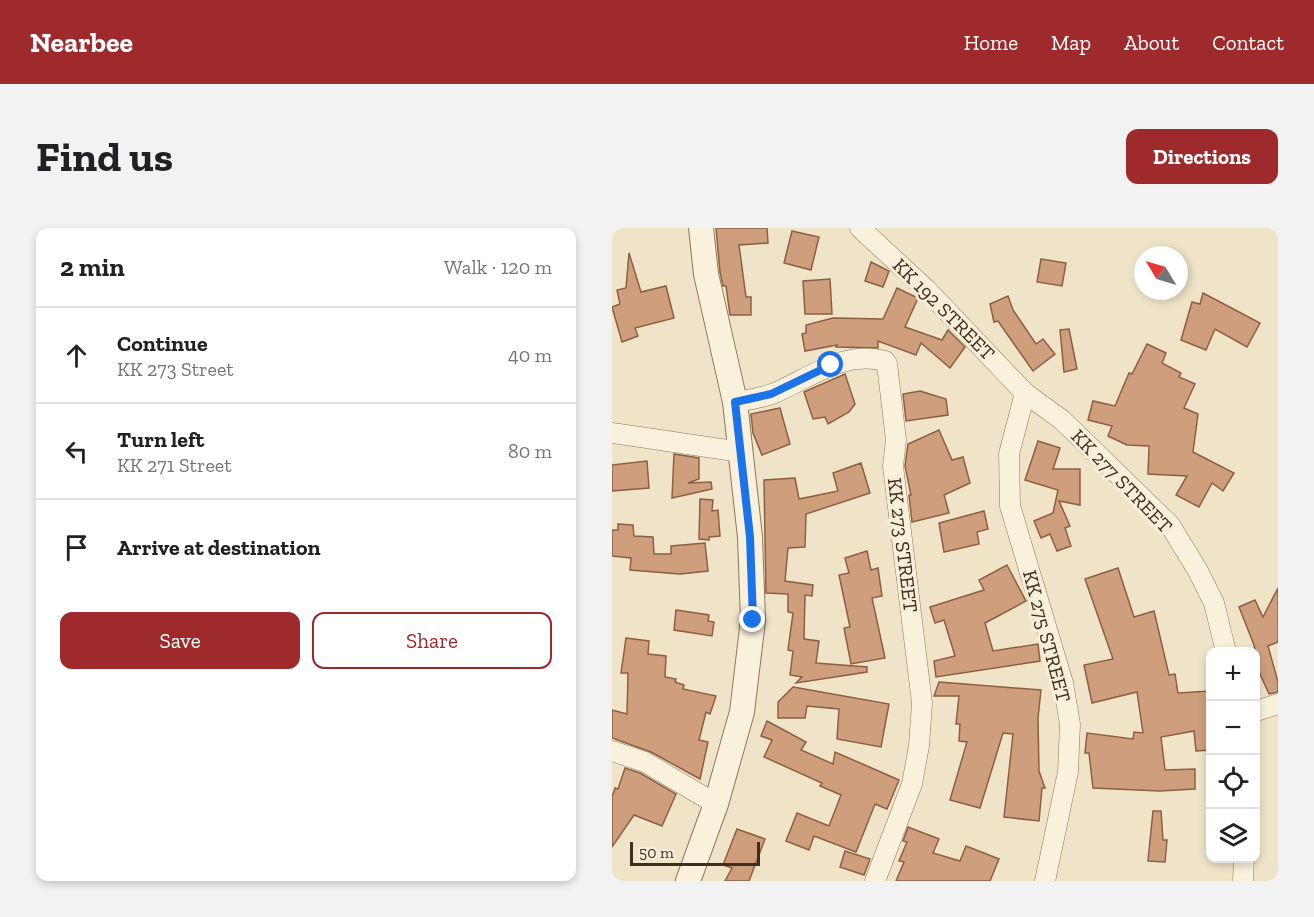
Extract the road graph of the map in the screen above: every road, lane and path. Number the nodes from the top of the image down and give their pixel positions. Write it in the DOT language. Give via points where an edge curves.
graph roads {
  1 [pos="701,228"];
  2 [pos="860,228"];
  3 [pos="1025,393"];
  4 [pos="735,402"];
  5 [pos="612,433"];
  6 [pos="741,452"];
  7 [pos="1225,647"];
  8 [pos="1278,704"];
  9 [pos="1260,710"];
  10 [pos="612,751"];
  11 [pos="716,804"];
  12 [pos="1244,863"];
  13 [pos="688,881"];
  14 [pos="875,881"];
  15 [pos="1045,881"];
  16 [pos="1243,881"];
  1 -- 4 [label="street" via="706,274"];
  2 -- 3 [label="street, KK 192 STREET" via="927,290"];
  3 -- 7 [label="street, KK 277 STREET" via="1062,420 1170,525 1214,603"];
  3 -- 15 [label="street, KK 275 STREET" via="1009,454 1010,506 1063,683 1070,724 1068,772"];
  4 -- 6 [label="street"];
  4 -- 14 [label="street, KK 273 STREET" via="771,394 846,361 869,358 887,364 896,440 893,466 922,703 912,784"];
  5 -- 6 [label="street"];
  6 -- 11 [label="street" via="753,620 742,712"];
  8 -- 9 [label="street"];
  10 -- 11 [label="street" via="645,762"];
  11 -- 13 [label="street"];
  12 -- 16 [label="street"];
}
